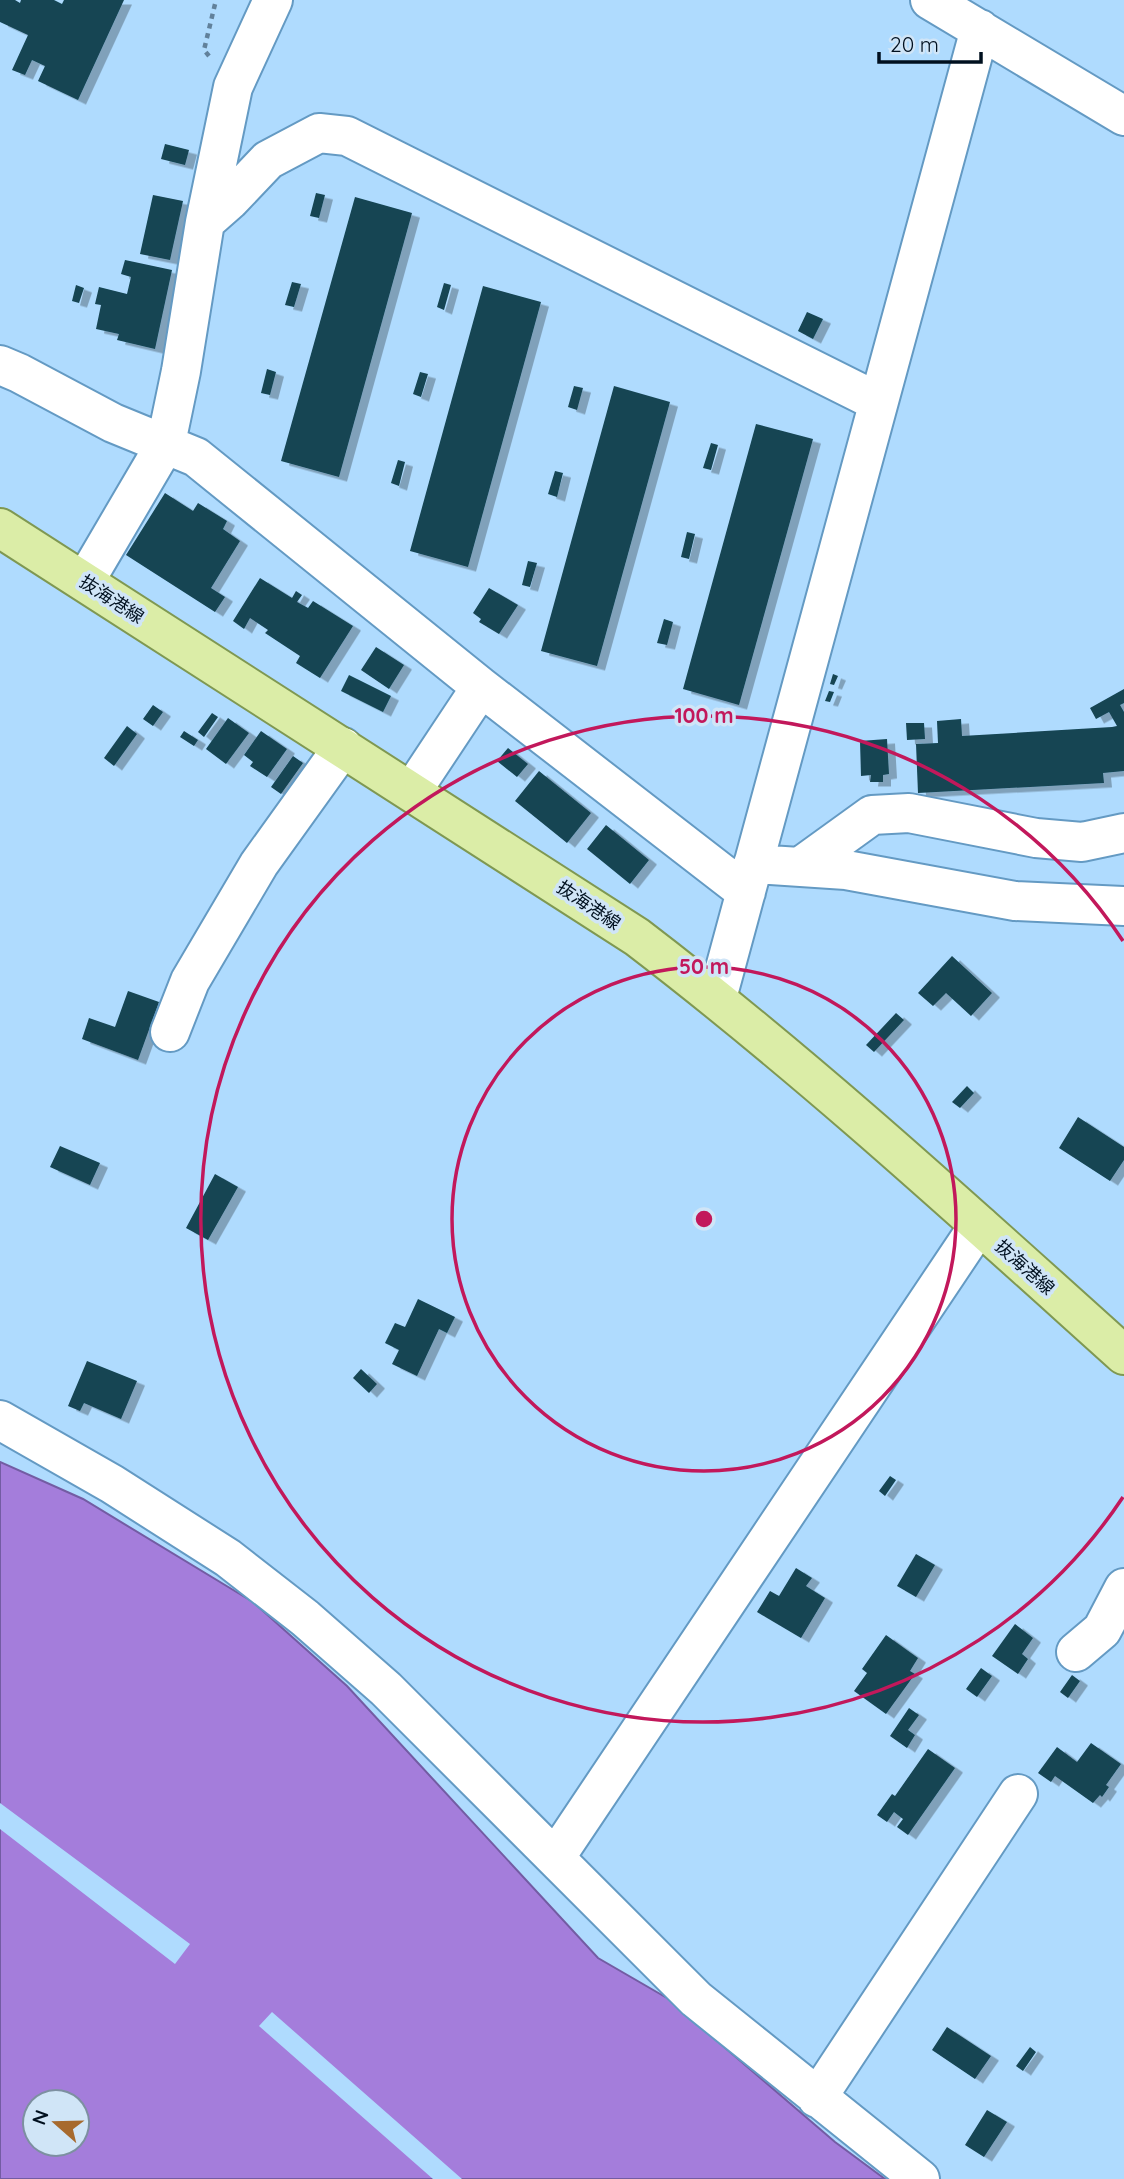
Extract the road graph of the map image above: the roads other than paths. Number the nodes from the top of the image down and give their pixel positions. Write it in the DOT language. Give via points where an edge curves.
graph roads {
  1 [pos="273,0"];
  2 [pos="930,0"];
  3 [pos="980,29"];
  4 [pos="1124,116"];
  5 [pos="205,222"];
  6 [pos="0,365"];
  7 [pos="878,402"];
  8 [pos="166,443"];
  9 [pos="0,528"];
  10 [pos="85,581"];
  11 [pos="481,687"];
  12 [pos="343,747"];
  13 [pos="412,791"];
  14 [pos="1124,833"];
  15 [pos="800,867"];
  16 [pos="749,878"];
  17 [pos="1124,906"];
  18 [pos="717,998"];
  19 [pos="170,1032"];
  20 [pos="979,1225"];
  21 [pos="1124,1355"];
  22 [pos="0,1420"];
  23 [pos="1124,1588"];
  24 [pos="1076,1652"];
  25 [pos="1018,1794"];
  26 [pos="555,1858"];
  27 [pos="817,2098"];
  28 [pos="920,2179"];
  1 -- 5 [label="street" via="233,87"];
  2 -- 3 [label="street"];
  3 -- 4 [label="street"];
  3 -- 7 [label="street"];
  5 -- 7 [label="street" via="268,160 319,133 347,136"];
  5 -- 8 [label="street"];
  6 -- 8 [label="street" via="113,423"];
  7 -- 16 [label="street"];
  8 -- 10 [label="street"];
  8 -- 11 [label="street" via="196,457"];
  9 -- 10 [label="main road, 抜海港線"];
  10 -- 12 [label="main road, 抜海港線"];
  11 -- 13 [label="street"];
  11 -- 16 [label="street"];
  12 -- 13 [label="main road, 抜海港線"];
  12 -- 19 [label="street" via="259,864 190,981"];
  13 -- 18 [label="main road, 抜海港線" via="637,937"];
  14 -- 15 [label="street" via="1082,842 1036,838 909,813 872,815"];
  15 -- 16 [label="street"];
  15 -- 17 [label="street" via="846,870 1016,901"];
  16 -- 18 [label="street"];
  18 -- 20 [label="main road, 抜海港線"];
  20 -- 21 [label="main road, 抜海港線"];
  20 -- 26 [label="street"];
  22 -- 26 [label="street" via="217,1551 295,1610 386,1689"];
  23 -- 24 [label="street" via="1102,1630"];
  25 -- 27 [label="street"];
  26 -- 27 [label="street" via="696,1999"];
  27 -- 28 [label="street"];
}
